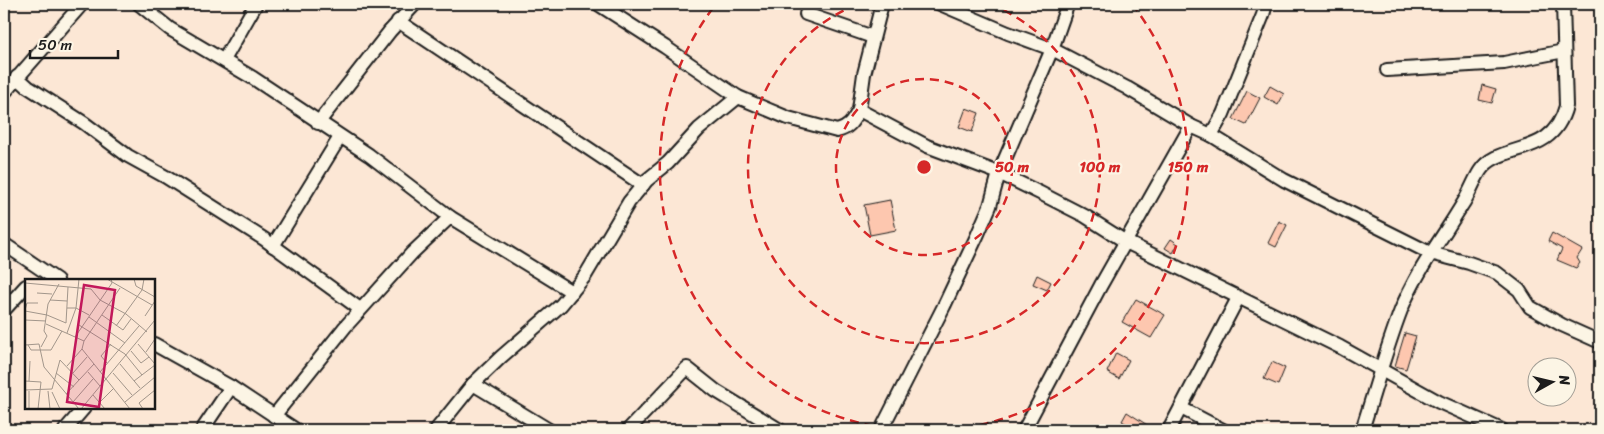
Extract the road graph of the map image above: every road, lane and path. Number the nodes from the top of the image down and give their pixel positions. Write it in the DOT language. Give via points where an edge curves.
graph roads {
  1 [pos="82,4"];
  2 [pos="139,4"];
  3 [pos="256,4"];
  4 [pos="415,4"];
  5 [pos="598,4"];
  6 [pos="882,4"];
  7 [pos="940,4"];
  8 [pos="1266,4"];
  9 [pos="1563,4"];
  10 [pos="1066,9"];
  11 [pos="806,14"];
  12 [pos="398,21"];
  13 [pos="873,37"];
  14 [pos="1052,49"];
  15 [pos="1564,51"];
  16 [pos="224,60"];
  17 [pos="1387,70"];
  18 [pos="17,77"];
  19 [pos="4,93"];
  20 [pos="738,97"];
  21 [pos="859,110"];
  22 [pos="318,123"];
  23 [pos="1191,126"];
  24 [pos="1211,135"];
  25 [pos="340,137"];
  26 [pos="999,173"];
  27 [pos="643,185"];
  28 [pos="450,217"];
  29 [pos="1126,242"];
  30 [pos="4,244"];
  31 [pos="273,246"];
  32 [pos="1430,254"];
  33 [pos="41,270"];
  34 [pos="32,279"];
  35 [pos="55,279"];
  36 [pos="25,287"];
  37 [pos="572,292"];
  38 [pos="1238,298"];
  39 [pos="4,310"];
  40 [pos="360,310"];
  41 [pos="1600,342"];
  42 [pos="155,345"];
  43 [pos="1381,369"];
  44 [pos="473,384"];
  45 [pos="231,387"];
  46 [pos="1181,408"];
  47 [pos="83,409"];
  48 [pos="274,416"];
  49 [pos="65,430"];
  50 [pos="202,430"];
  51 [pos="296,430"];
  52 [pos="436,430"];
  53 [pos="549,430"];
  54 [pos="628,430"];
  55 [pos="780,430"];
  56 [pos="881,430"];
  57 [pos="1024,430"];
  58 [pos="1169,430"];
  59 [pos="1222,430"];
  60 [pos="1362,430"];
  61 [pos="1502,430"];
  1 -- 18 [label="street"];
  2 -- 16 [label="street" via="170,29"];
  3 -- 16 [label="street"];
  4 -- 12 [label="street"];
  5 -- 20 [label="street"];
  6 -- 13 [label="street"];
  7 -- 14 [label="street"];
  8 -- 24 [label="street" via="1224,114"];
  9 -- 15 [label="street"];
  10 -- 14 [label="street"];
  11 -- 13 [label="street"];
  12 -- 22 [label="street"];
  12 -- 27 [label="street"];
  13 -- 21 [label="street"];
  14 -- 23 [label="street"];
  14 -- 26 [label="street"];
  15 -- 17 [label="street" via="1496,63"];
  15 -- 32 [label="street" via="1566,106 1563,117 1547,136 1535,144 1490,160 1480,170 1464,203"];
  16 -- 22 [label="street"];
  18 -- 19 [label="street"];
  18 -- 31 [label="street" via="128,156"];
  20 -- 21 [label="street" via="788,118 837,131 850,125"];
  20 -- 27 [label="street" via="699,129"];
  21 -- 26 [label="street" via="936,149"];
  22 -- 25 [label="street"];
  23 -- 24 [label="street"];
  23 -- 29 [label="street"];
  24 -- 32 [label="street" via="1284,180"];
  25 -- 28 [label="street"];
  25 -- 31 [label="street"];
  26 -- 29 [label="street" via="1085,216"];
  26 -- 56 [label="street" via="990,206 971,250"];
  27 -- 37 [label="street"];
  28 -- 37 [label="street"];
  28 -- 40 [label="street"];
  29 -- 38 [label="street"];
  29 -- 57 [label="street"];
  30 -- 33 [label="street"];
  31 -- 40 [label="street"];
  32 -- 41 [label="street" via="1497,273 1519,290 1530,307"];
  32 -- 43 [label="street" via="1401,310"];
  33 -- 34 [label="street"];
  33 -- 35 [label="street"];
  36 -- 39 [label="street"];
  37 -- 44 [label="street"];
  38 -- 43 [label="street"];
  38 -- 46 [label="street"];
  40 -- 48 [label="street"];
  42 -- 45 [label="street"];
  43 -- 60 [label="street"];
  43 -- 61 [label="street" via="1439,402"];
  44 -- 52 [label="street"];
  44 -- 53 [label="street"];
  45 -- 48 [label="street"];
  45 -- 50 [label="street"];
  46 -- 58 [label="street"];
  46 -- 59 [label="street"];
  47 -- 49 [label="street"];
  48 -- 51 [label="street"];
  54 -- 55 [label="street" via="687,368 716,392"];
}
